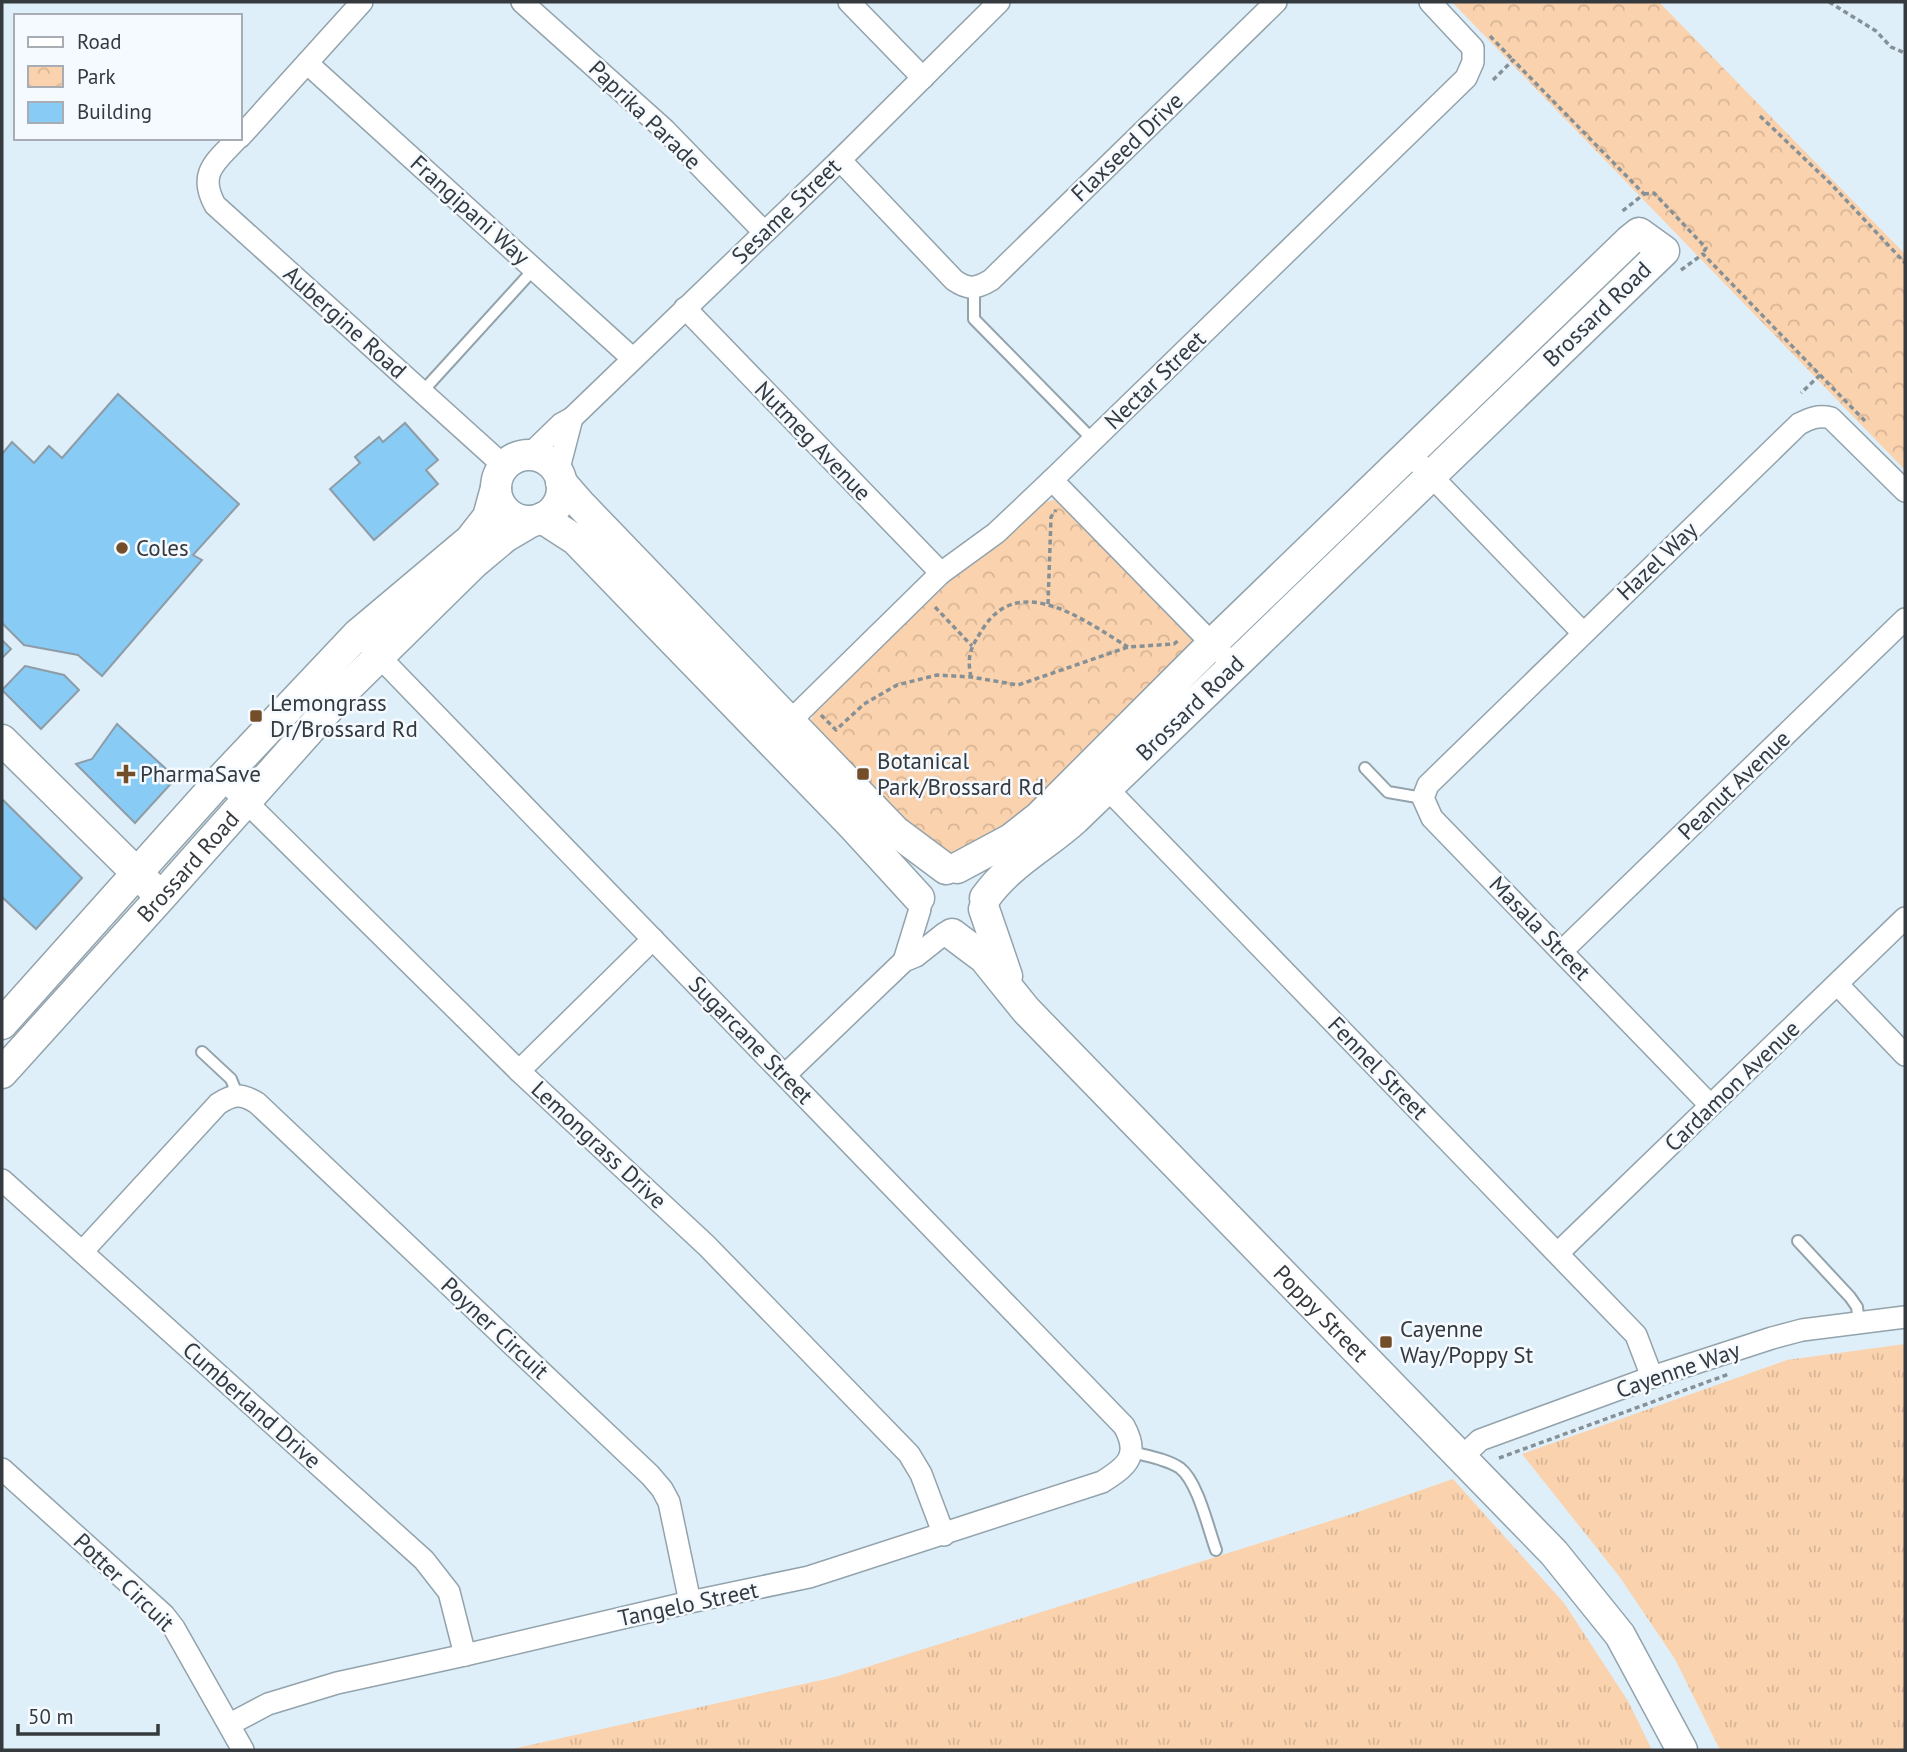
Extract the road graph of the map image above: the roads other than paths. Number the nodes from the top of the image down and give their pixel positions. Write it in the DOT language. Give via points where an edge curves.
graph roads {
  1 [pos="362,2"];
  2 [pos="522,2"];
  3 [pos="849,2"];
  4 [pos="999,2"];
  5 [pos="1276,2"];
  6 [pos="1430,2"];
  7 [pos="307,63"];
  8 [pos="923,78"];
  9 [pos="242,134"];
  10 [pos="236,140"];
  11 [pos="839,160"];
  12 [pos="764,232"];
  13 [pos="534,269"];
  14 [pos="974,289"];
  15 [pos="685,308"];
  16 [pos="632,358"];
  17 [pos="422,392"];
  18 [pos="572,418"];
  19 [pos="1093,440"];
  20 [pos="1409,453"];
  21 [pos="510,470"];
  22 [pos="1430,475"];
  23 [pos="560,477"];
  24 [pos="1052,480"];
  25 [pos="1905,491"];
  26 [pos="537,519"];
  27 [pos="941,573"];
  28 [pos="1905,619"];
  29 [pos="1583,633"];
  30 [pos="357,635"];
  31 [pos="1204,635"];
  32 [pos="378,656"];
  33 [pos="1234,666"];
  34 [pos="790,722"];
  35 [pos="2,740"];
  36 [pos="1365,768"];
  37 [pos="222,778"];
  38 [pos="1097,779"];
  39 [pos="1423,798"];
  40 [pos="245,801"];
  41 [pos="951,868"];
  42 [pos="137,874"];
  43 [pos="161,897"];
  44 [pos="919,904"];
  45 [pos="984,904"];
  46 [pos="1905,918"];
  47 [pos="948,933"];
  48 [pos="653,939"];
  49 [pos="1562,951"];
  50 [pos="904,961"];
  51 [pos="1838,985"];
  52 [pos="1013,993"];
  53 [pos="2,1024"];
  54 [pos="202,1052"];
  55 [pos="1905,1055"];
  56 [pos="519,1071"];
  57 [pos="2,1073"];
  58 [pos="785,1075"];
  59 [pos="237,1094"];
  60 [pos="1710,1105"];
  61 [pos="2,1180"];
  62 [pos="1798,1241"];
  63 [pos="82,1252"];
  64 [pos="1558,1254"];
  65 [pos="1905,1317"];
  66 [pos="1859,1323"];
  67 [pos="1652,1377"];
  68 [pos="1132,1452"];
  69 [pos="1462,1457"];
  70 [pos="2,1469"];
  71 [pos="944,1535"];
  72 [pos="1216,1550"];
  73 [pos="690,1602"];
  74 [pos="465,1655"];
  75 [pos="230,1724"];
  76 [pos="243,1750"];
  77 [pos="1682,1750"];
  1 -- 7 [label="street"];
  2 -- 12 [label="street, Paprika Parade" via="655,121"];
  3 -- 8 [label="street"];
  4 -- 8 [label="street, Sesame Street"];
  5 -- 14 [label="street, Flaxseed Drive" via="991,280"];
  6 -- 19 [label="street, Nectar Street" via="1474,48 1474,62 1466,78"];
  7 -- 9 [label="street"];
  7 -- 13 [label="street, Frangipani Way"];
  8 -- 11 [label="street, Sesame Street"];
  10 -- 17 [label="street, Aubergine Road" via="211,167 207,179 215,205"];
  11 -- 12 [label="street, Sesame Street"];
  11 -- 14 [label="street" via="954,280"];
  12 -- 15 [label="street, Sesame Street"];
  13 -- 16 [label="street, Frangipani Way"];
  13 -- 17 [label="lane"];
  14 -- 19 [label="lane" via="974,319"];
  15 -- 16 [label="street, Sesame Street"];
  15 -- 27 [label="street, Nutmeg Avenue"];
  16 -- 18 [label="street, Sesame Street"];
  17 -- 21 [label="street, Aubergine Road"];
  18 -- 21 [label="street, Sesame Street"];
  18 -- 23 [label="street"];
  19 -- 24 [label="street, Nectar Street"];
  20 -- 22 [label="street"];
  20 -- 22 [label="street, Brossard Road" via="1639,233 1664,251"];
  20 -- 31 [label="street, Brossard Road"];
  21 -- 23 [label="street" via="542,458"];
  21 -- 26 [label="street" via="498,499 503,509 511,516"];
  21 -- 30 [label="street, Brossard Road" via="488,517 470,540"];
  22 -- 29 [label="street"];
  22 -- 33 [label="street, Brossard Road"];
  23 -- 26 [label="street" via="558,503 552,512"];
  23 -- 34 [label="street"];
  24 -- 27 [label="street, Nectar Street" via="996,533"];
  24 -- 31 [label="street"];
  25 -- 29 [label="street, Hazel Way" via="1831,418 1811,417"];
  26 -- 32 [label="street, Brossard Road" via="505,537 474,563"];
  26 -- 34 [label="street" via="576,540"];
  27 -- 34 [label="street, Nectar Street"];
  28 -- 49 [label="street, Peanut Avenue"];
  29 -- 39 [label="street, Hazel Way" via="1428,785"];
  30 -- 32 [label="street, Sugarcane Street"];
  30 -- 37 [label="street, Brossard Road"];
  31 -- 33 [label="street"];
  31 -- 38 [label="street, Brossard Road"];
  32 -- 40 [label="street, Brossard Road"];
  32 -- 48 [label="street, Sugarcane Street"];
  33 -- 38 [label="street, Brossard Road"];
  34 -- 41 [label="street" via="895,831"];
  34 -- 44 [label="street" via="872,845"];
  35 -- 42 [label="street"];
  36 -- 39 [label="lane" via="1388,792"];
  37 -- 40 [label="street, Lemongrass Drive"];
  37 -- 42 [label="street, Brossard Road"];
  38 -- 41 [label="street, Brossard Road" via="1011,839"];
  38 -- 45 [label="street, Brossard Road" via="1056,836 1005,873"];
  38 -- 64 [label="street, Fennel Street"];
  39 -- 49 [label="street, Masala Street" via="1432,818"];
  40 -- 43 [label="street, Brossard Road"];
  40 -- 56 [label="street, Lemongrass Drive"];
  41 -- 44 [label="street" via="927,879"];
  41 -- 45 [label="street" via="976,878"];
  42 -- 43 [label="street"];
  42 -- 53 [label="street, Brossard Road"];
  43 -- 57 [label="street, Brossard Road"];
  44 -- 47 [label="street" via="929,925"];
  44 -- 50 [label="street"];
  45 -- 47 [label="street" via="972,927"];
  45 -- 52 [label="street, Poppy Street"];
  46 -- 51 [label="street, Cardamon Avenue"];
  47 -- 50 [label="street"];
  47 -- 52 [label="street, Poppy Street" via="975,950"];
  48 -- 56 [label="street"];
  48 -- 58 [label="street, Sugarcane Street"];
  49 -- 60 [label="street, Masala Street"];
  50 -- 58 [label="street"];
  51 -- 55 [label="street"];
  51 -- 60 [label="street, Cardamon Avenue"];
  52 -- 69 [label="street, Poppy Street"];
  54 -- 59 [label="lane, Poyner Circuit" via="231,1079"];
  56 -- 71 [label="street, Lemongrass Drive" via="706,1246 909,1454"];
  58 -- 68 [label="street, Sugarcane Street" via="1124,1426"];
  59 -- 63 [label="street" via="208,1113"];
  59 -- 73 [label="street, Poyner Circuit" via="257,1103 650,1475 669,1502"];
  60 -- 64 [label="street, Cardamon Avenue"];
  61 -- 63 [label="street, Cumberland Drive"];
  62 -- 66 [label="lane" via="1850,1297"];
  63 -- 74 [label="street, Cumberland Drive" via="429,1565 449,1592"];
  64 -- 67 [label="street, Fennel Street" via="1636,1335"];
  65 -- 66 [label="street, Cayenne Way"];
  66 -- 67 [label="street, Cayenne Way" via="1802,1330"];
  67 -- 69 [label="street, Cayenne Way" via="1480,1440"];
  68 -- 71 [label="street, Tangelo Street" via="1127,1463 1102,1482"];
  68 -- 72 [label="lane" via="1168,1462 1187,1476"];
  69 -- 77 [label="street, Poppy Street" via="1554,1553 1620,1635"];
  70 -- 75 [label="street, Potter Circuit" via="164,1615"];
  71 -- 73 [label="street, Tangelo Street" via="810,1577"];
  73 -- 74 [label="street, Tangelo Street"];
  74 -- 75 [label="street, Tangelo Street" via="294,1695"];
  75 -- 76 [label="street, Potter Circuit"];
}
